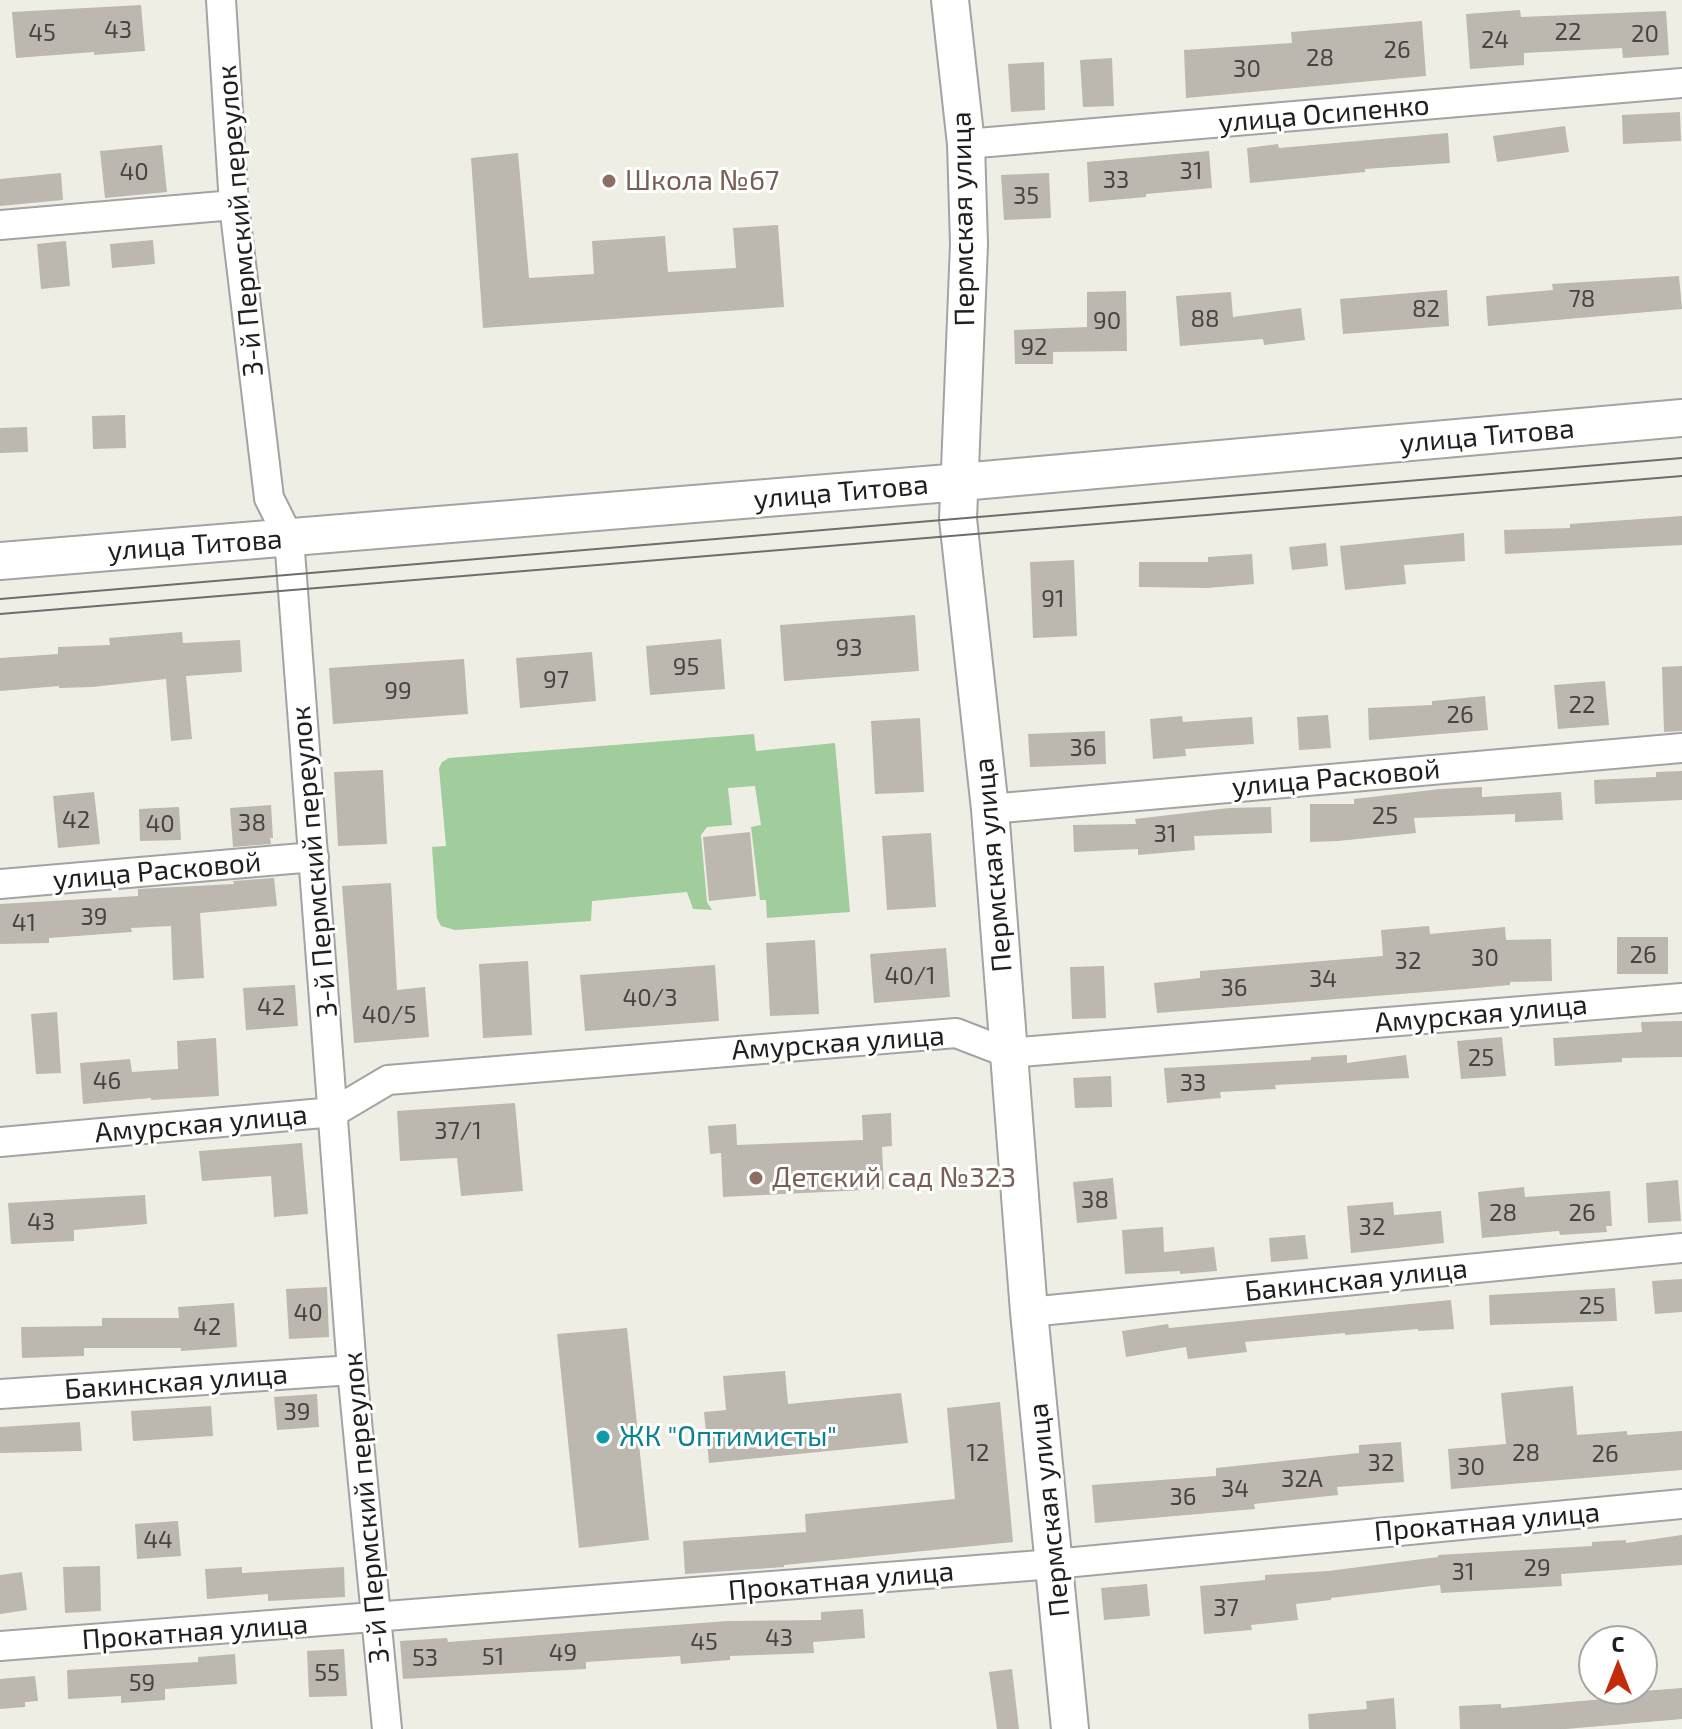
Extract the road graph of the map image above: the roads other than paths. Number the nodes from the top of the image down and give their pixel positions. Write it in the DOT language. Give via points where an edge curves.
graph roads {
  1 [pos="221,0"];
  2 [pos="950,0"];
  3 [pos="1682,83"];
  4 [pos="966,144"];
  5 [pos="234,205"];
  6 [pos="0,225"];
  7 [pos="1682,418"];
  8 [pos="961,482"];
  9 [pos="289,538"];
  10 [pos="0,561"];
  11 [pos="1682,748"];
  12 [pos="990,809"];
  13 [pos="314,857"];
  14 [pos="0,884"];
  15 [pos="1682,998"];
  16 [pos="1008,1053"];
  17 [pos="334,1112"];
  18 [pos="0,1142"];
  19 [pos="1682,1248"];
  20 [pos="1029,1312"];
  21 [pos="352,1370"];
  22 [pos="0,1394"];
  23 [pos="1682,1504"];
  24 [pos="1054,1564"];
  25 [pos="376,1618"];
  26 [pos="0,1646"];
  27 [pos="387,1729"];
  28 [pos="1070,1729"];
  1 -- 5 [label="street, 3-й Пермский переулок"];
  2 -- 4 [label="street, Пермская улица"];
  3 -- 4 [label="street, улица Осипенко"];
  4 -- 8 [label="street, Пермская улица" via="969,244"];
  5 -- 6 [label="street"];
  5 -- 9 [label="street, 3-й Пермский переулок" via="269,498"];
  7 -- 8 [label="street, улица Титова"];
  8 -- 9 [label="street, улица Титова"];
  8 -- 12 [label="street, Пермская улица" via="960,536"];
  9 -- 10 [label="street, улица Титова"];
  9 -- 13 [label="street, 3-й Пермский переулок"];
  11 -- 12 [label="street, улица Расковой"];
  12 -- 16 [label="street, Пермская улица"];
  13 -- 14 [label="street, улица Расковой"];
  13 -- 17 [label="street, 3-й Пермский переулок"];
  15 -- 16 [label="street, Амурская улица"];
  16 -- 17 [label="street, Амурская улица" via="956,1033 388,1080"];
  16 -- 20 [label="street, Пермская улица"];
  17 -- 18 [label="street, Амурская улица"];
  17 -- 21 [label="street, 3-й Пермский переулок"];
  19 -- 20 [label="street, Бакинская улица"];
  20 -- 24 [label="street, Пермская улица"];
  21 -- 22 [label="street, Бакинская улица"];
  21 -- 25 [label="street, 3-й Пермский переулок"];
  23 -- 24 [label="street, Прокатная улица"];
  24 -- 25 [label="street, Прокатная улица"];
  24 -- 28 [label="street, Пермская улица"];
  25 -- 26 [label="street, Прокатная улица"];
  25 -- 27 [label="street, 3-й Пермский переулок"];
}
